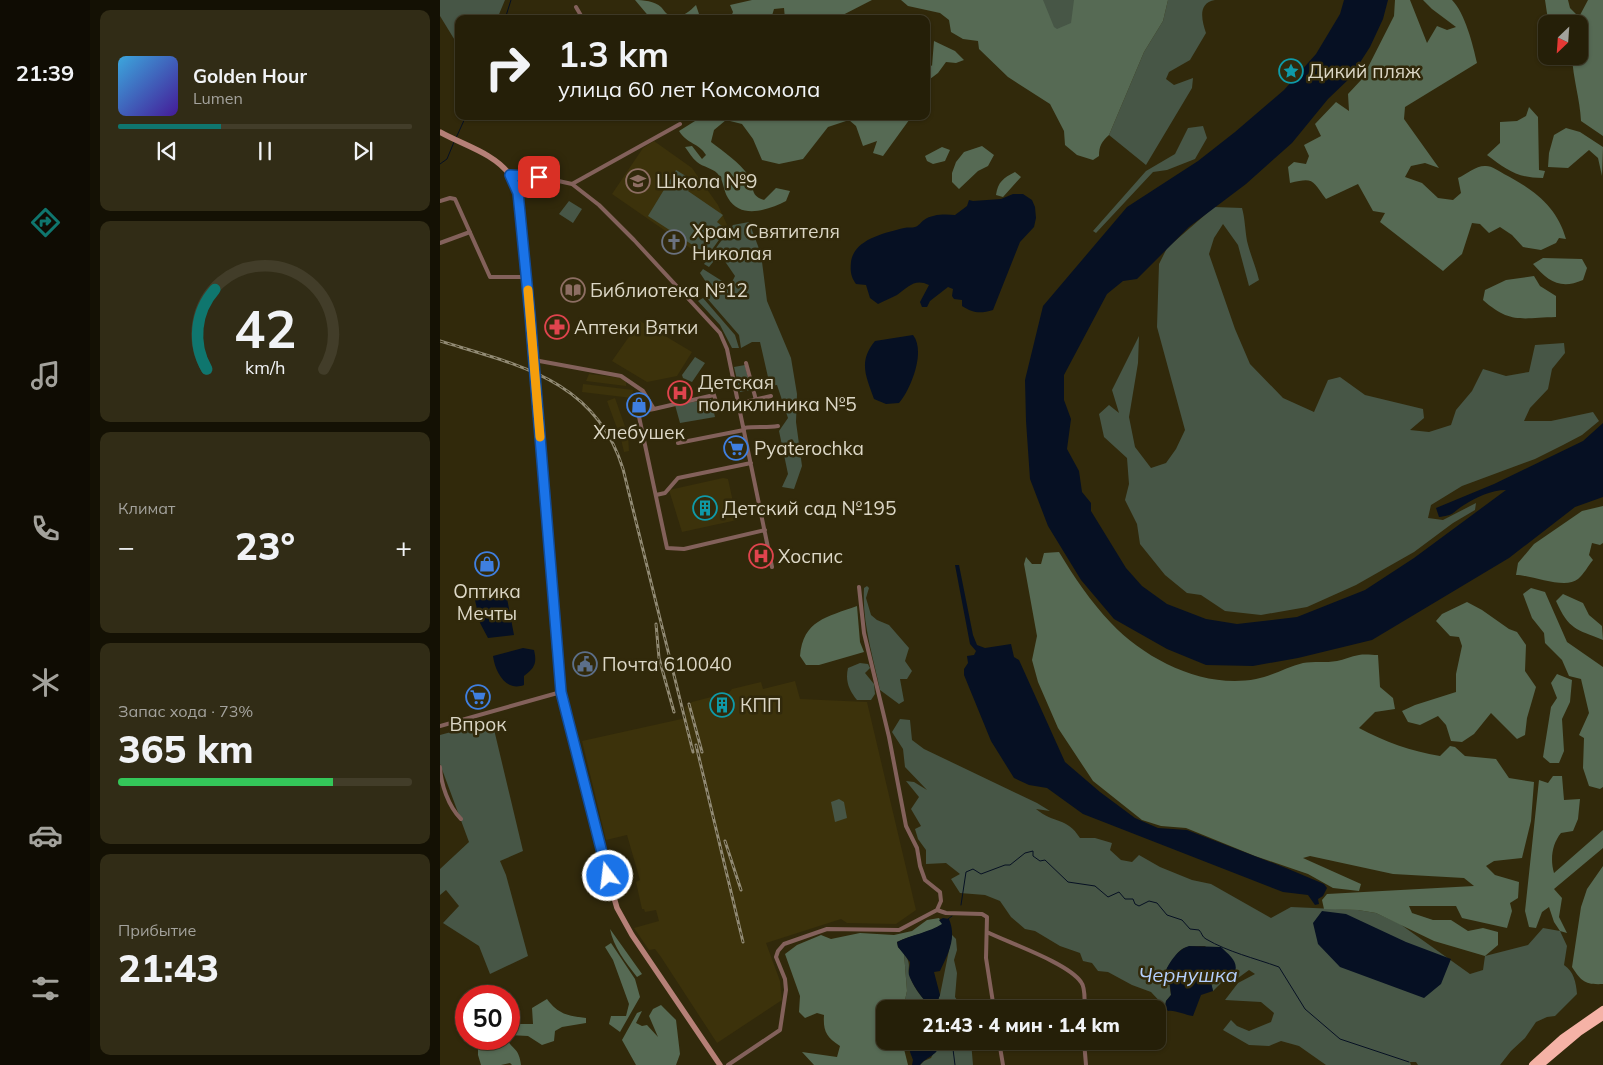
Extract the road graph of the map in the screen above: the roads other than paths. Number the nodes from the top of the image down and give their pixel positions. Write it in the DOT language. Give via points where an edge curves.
graph roads {
  1 [pos="576,7"];
  2 [pos="581,15"];
  3 [pos="680,124"];
  4 [pos="442,133"];
  5 [pos="510,175"];
  6 [pos="572,184"];
  7 [pos="440,201"];
  8 [pos="470,232"];
  9 [pos="440,243"];
  10 [pos="526,277"];
  11 [pos="534,360"];
  12 [pos="746,363"];
  13 [pos="771,396"];
  14 [pos="756,400"];
  15 [pos="739,404"];
  16 [pos="654,408"];
  17 [pos="778,426"];
  18 [pos="744,429"];
  19 [pos="678,443"];
  20 [pos="751,463"];
  21 [pos="656,495"];
  22 [pos="765,530"];
  23 [pos="772,567"];
  24 [pos="859,587"];
  25 [pos="561,692"];
  26 [pos="440,726"];
  27 [pos="440,767"];
  28 [pos="440,780"];
  29 [pos="461,819"];
  30 [pos="937,910"];
  31 [pos="986,932"];
  32 [pos="993,1000"];
  33 [pos="1084,1000"];
  34 [pos="1603,1010"];
  35 [pos="1603,1016"];
  36 [pos="1000,1050"];
  37 [pos="1085,1050"];
  38 [pos="720,1065"];
  39 [pos="728,1065"];
  40 [pos="1003,1065"];
  41 [pos="1086,1065"];
  42 [pos="1533,1065"];
  43 [pos="1540,1065"];
  1 -- 2 [label="street"];
  3 -- 6 [label="street"];
  4 -- 5 [label="main road" via="497,163"];
  5 -- 6 [label="street"];
  5 -- 10 [label="main road" via="518,193"];
  6 -- 15 [label="street" via="599,205 634,240 720,333 727,349"];
  7 -- 8 [label="street" via="455,199"];
  8 -- 9 [label="street"];
  8 -- 10 [label="street" via="490,277"];
  10 -- 11 [label="main road"];
  11 -- 16 [label="street" via="622,376 643,391"];
  11 -- 25 [label="main road"];
  12 -- 14 [label="street"];
  13 -- 14 [label="street"];
  14 -- 15 [label="street"];
  15 -- 16 [label="street" via="718,408 714,396"];
  15 -- 18 [label="street"];
  16 -- 21 [label="street" via="638,412"];
  17 -- 18 [label="street"];
  18 -- 19 [label="street"];
  18 -- 20 [label="street"];
  20 -- 21 [label="street" via="678,478 665,494"];
  20 -- 22 [label="street"];
  21 -- 22 [label="street" via="667,548"];
  22 -- 23 [label="street"];
  24 -- 30 [label="street" via="864,633 906,826 917,848 925,880 940,892"];
  25 -- 26 [label="street"];
  25 -- 38 [label="main road" via="617,908"];
  27 -- 28 [label="street"];
  28 -- 29 [label="street"];
  30 -- 31 [label="street" via="982,914 987,917"];
  30 -- 39 [label="street" via="899,930 826,929 784,944 776,957 786,990 780,1030"];
  31 -- 32 [label="street" via="986,958"];
  31 -- 33 [label="street" via="1058,964 1083,985"];
  34 -- 42 [label="highway" via="1563,1038"];
  35 -- 43 [label="highway"];
  36 -- 40 [label="street"];
  37 -- 41 [label="street"];
}
